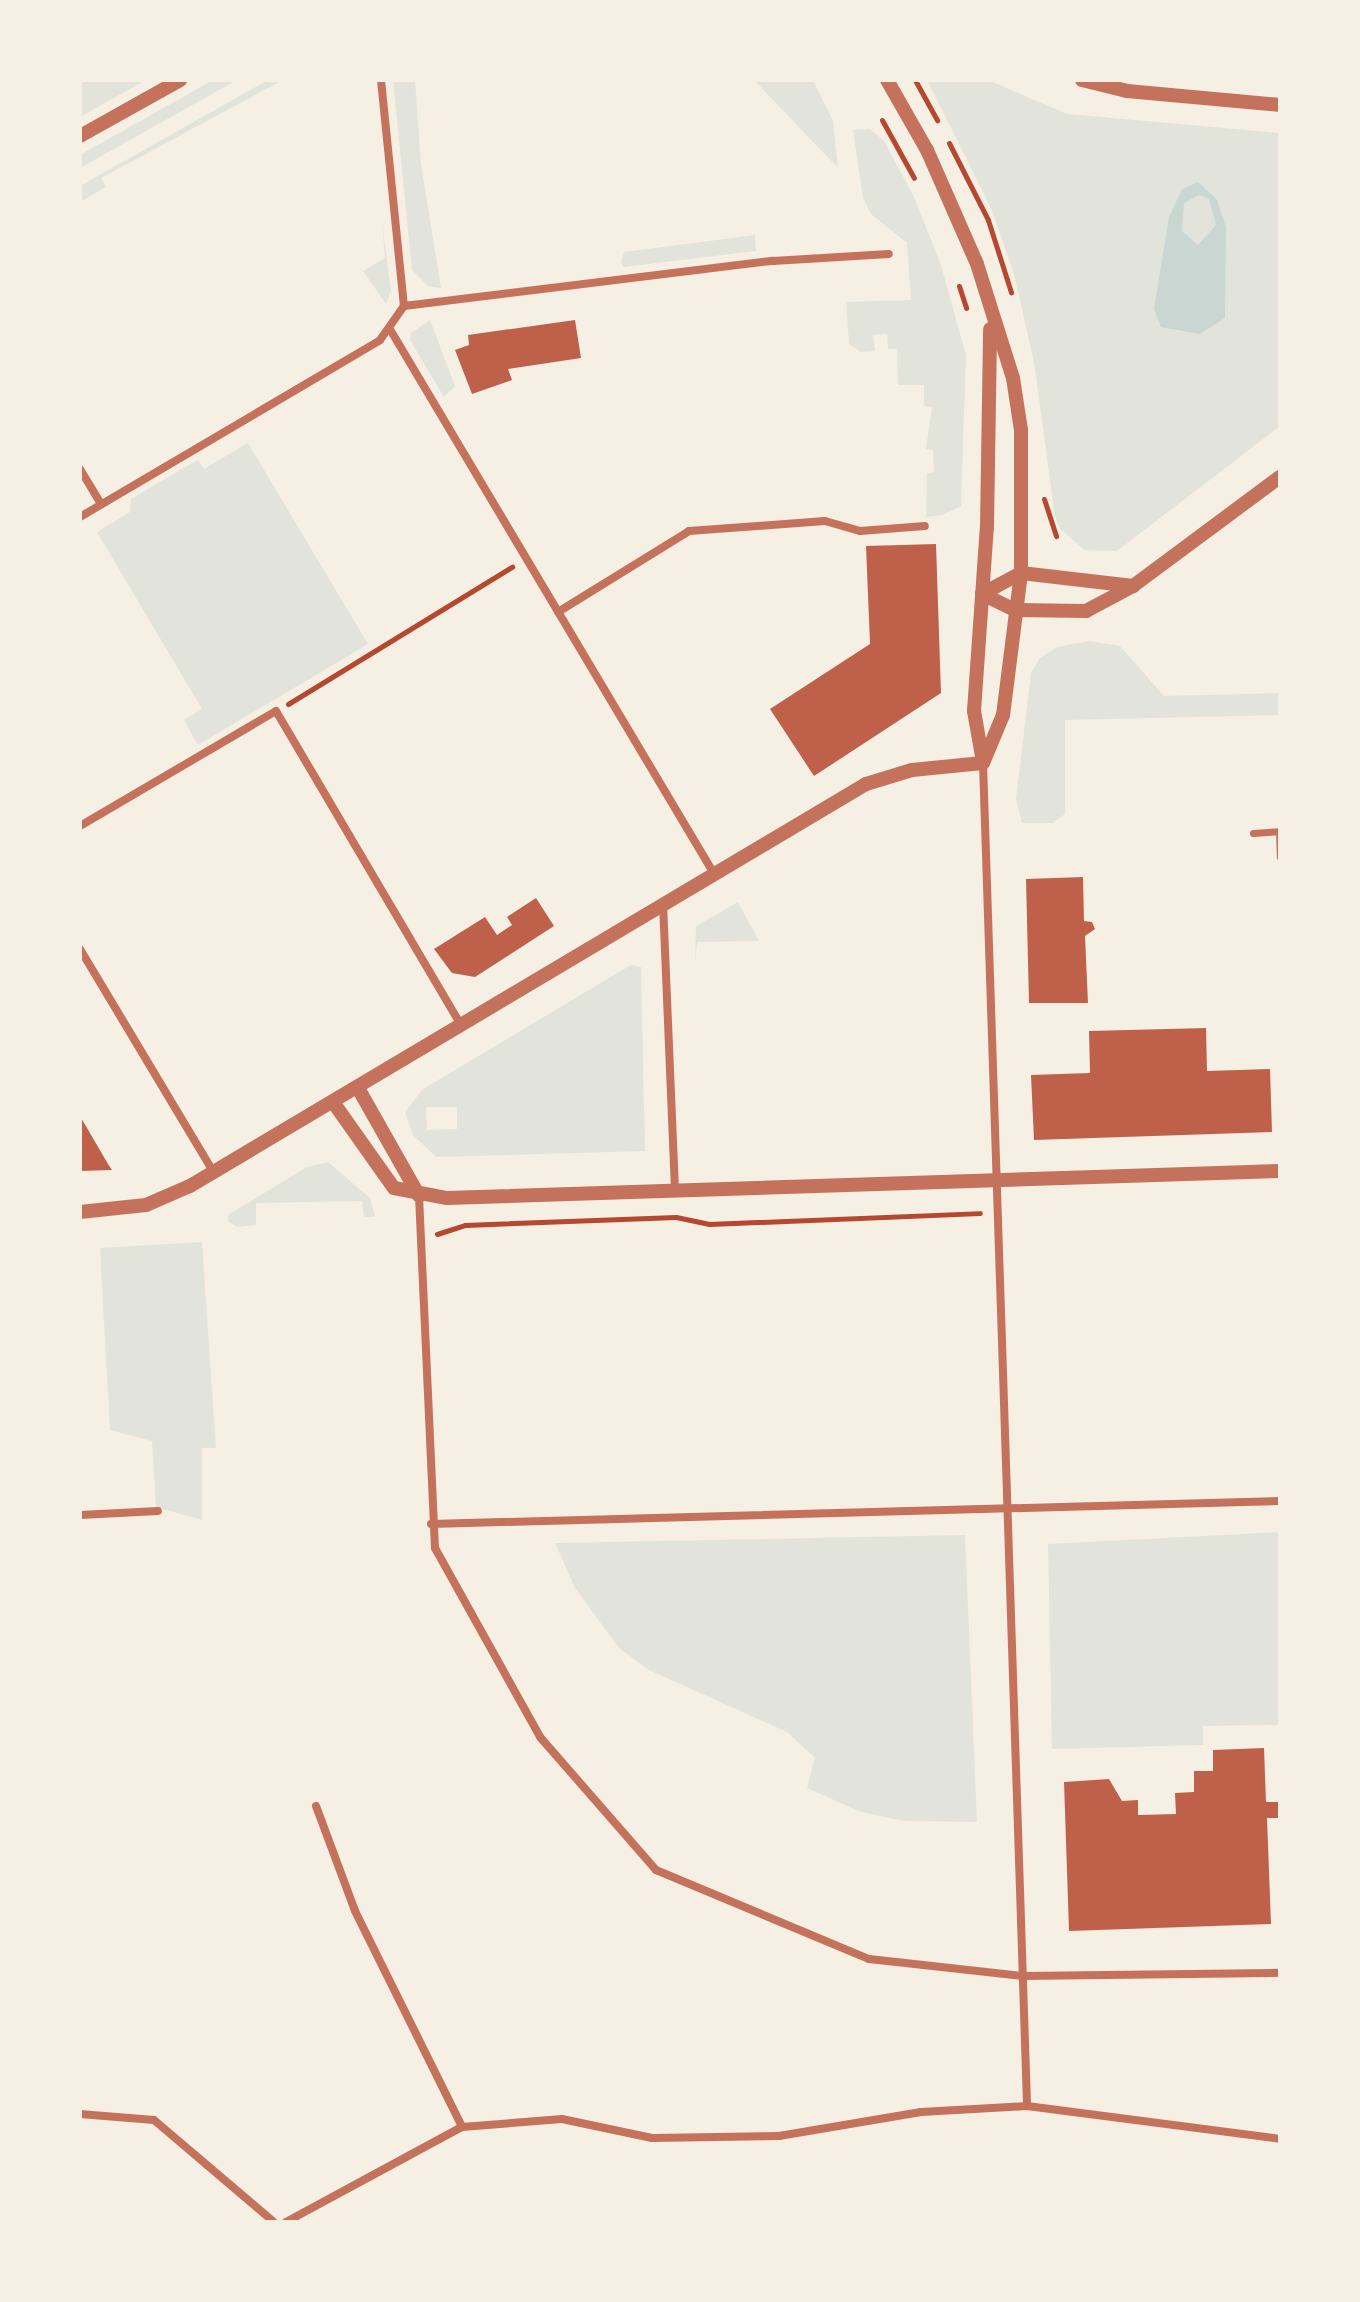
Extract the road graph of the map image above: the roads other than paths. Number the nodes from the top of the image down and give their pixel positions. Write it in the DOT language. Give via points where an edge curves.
graph roads {
  1 [pos="180,80"];
  2 [pos="381,80"];
  3 [pos="887,80"];
  4 [pos="1082,80"];
  5 [pos="1280,105"];
  6 [pos="80,136"];
  7 [pos="889,254"];
  8 [pos="404,306"];
  9 [pos="989,308"];
  10 [pos="391,331"];
  11 [pos="80,469"];
  12 [pos="1280,477"];
  13 [pos="101,504"];
  14 [pos="80,517"];
  15 [pos="925,526"];
  16 [pos="1021,573"];
  17 [pos="1133,586"];
  18 [pos="982,594"];
  19 [pos="1015,610"];
  20 [pos="558,612"];
  21 [pos="983,763"];
  22 [pos="80,826"];
  23 [pos="1279,831"];
  24 [pos="1253,833"];
  25 [pos="1280,857"];
  26 [pos="713,872"];
  27 [pos="663,903"];
  28 [pos="80,949"];
  29 [pos="461,1025"];
  30 [pos="358,1088"];
  31 [pos="333,1102"];
  32 [pos="1280,1171"];
  33 [pos="214,1173"];
  34 [pos="996,1177"];
  35 [pos="675,1190"];
  36 [pos="419,1196"];
  37 [pos="80,1212"];
  38 [pos="1280,1501"];
  39 [pos="1007,1510"];
  40 [pos="158,1511"];
  41 [pos="80,1515"];
  42 [pos="431,1524"];
  43 [pos="316,1806"];
  44 [pos="1280,1973"];
  45 [pos="1022,1976"];
  46 [pos="1027,2106"];
  47 [pos="80,2114"];
  48 [pos="462,2127"];
  49 [pos="1280,2139"];
  50 [pos="274,2222"];
  51 [pos="286,2222"];
  1 -- 6 [label="street"];
  2 -- 8 [label="street"];
  3 -- 9 [label="street" via="927,150 977,264"];
  4 -- 5 [label="street" via="1127,91"];
  7 -- 8 [label="street" via="773,261"];
  8 -- 10 [label="street"];
  9 -- 16 [label="street" via="1013,378 1021,430"];
  9 -- 18 [label="street" via="992,367"];
  10 -- 13 [label="street"];
  10 -- 20 [label="street"];
  11 -- 13 [label="street"];
  12 -- 17 [label="street"];
  13 -- 14 [label="street"];
  15 -- 20 [label="street" via="860,531 825,521 689,531"];
  16 -- 17 [label="street"];
  16 -- 18 [label="street"];
  16 -- 19 [label="street"];
  17 -- 19 [label="street" via="1086,611"];
  18 -- 19 [label="street"];
  18 -- 21 [label="street" via="974,711"];
  19 -- 21 [label="street" via="1003,715"];
  20 -- 26 [label="street"];
  21 -- 26 [label="street" via="912,770 866,784"];
  21 -- 34 [label="street"];
  22 -- 29 [label="street" via="276,711"];
  23 -- 24 [label="street"];
  23 -- 25 [label="street"];
  26 -- 27 [label="street"];
  27 -- 29 [label="street"];
  27 -- 35 [label="street"];
  28 -- 33 [label="street"];
  29 -- 30 [label="street"];
  30 -- 31 [label="street"];
  30 -- 36 [label="street"];
  31 -- 33 [label="street"];
  31 -- 36 [label="street" via="387,1181"];
  32 -- 34 [label="street"];
  33 -- 37 [label="street" via="167,1198"];
  34 -- 35 [label="street"];
  34 -- 39 [label="street"];
  35 -- 36 [label="street"];
  36 -- 42 [label="street"];
  38 -- 39 [label="street"];
  39 -- 42 [label="street"];
  39 -- 45 [label="street"];
  40 -- 41 [label="street"];
  42 -- 45 [label="street" via="435,1548 540,1737 656,1870 856,1955"];
  43 -- 48 [label="street" via="355,1911"];
  44 -- 45 [label="street"];
  45 -- 46 [label="street"];
  46 -- 48 [label="street" via="921,2112 779,2136 652,2138 562,2119"];
  46 -- 49 [label="street"];
  47 -- 50 [label="street" via="154,2120"];
  48 -- 51 [label="street"];
}
